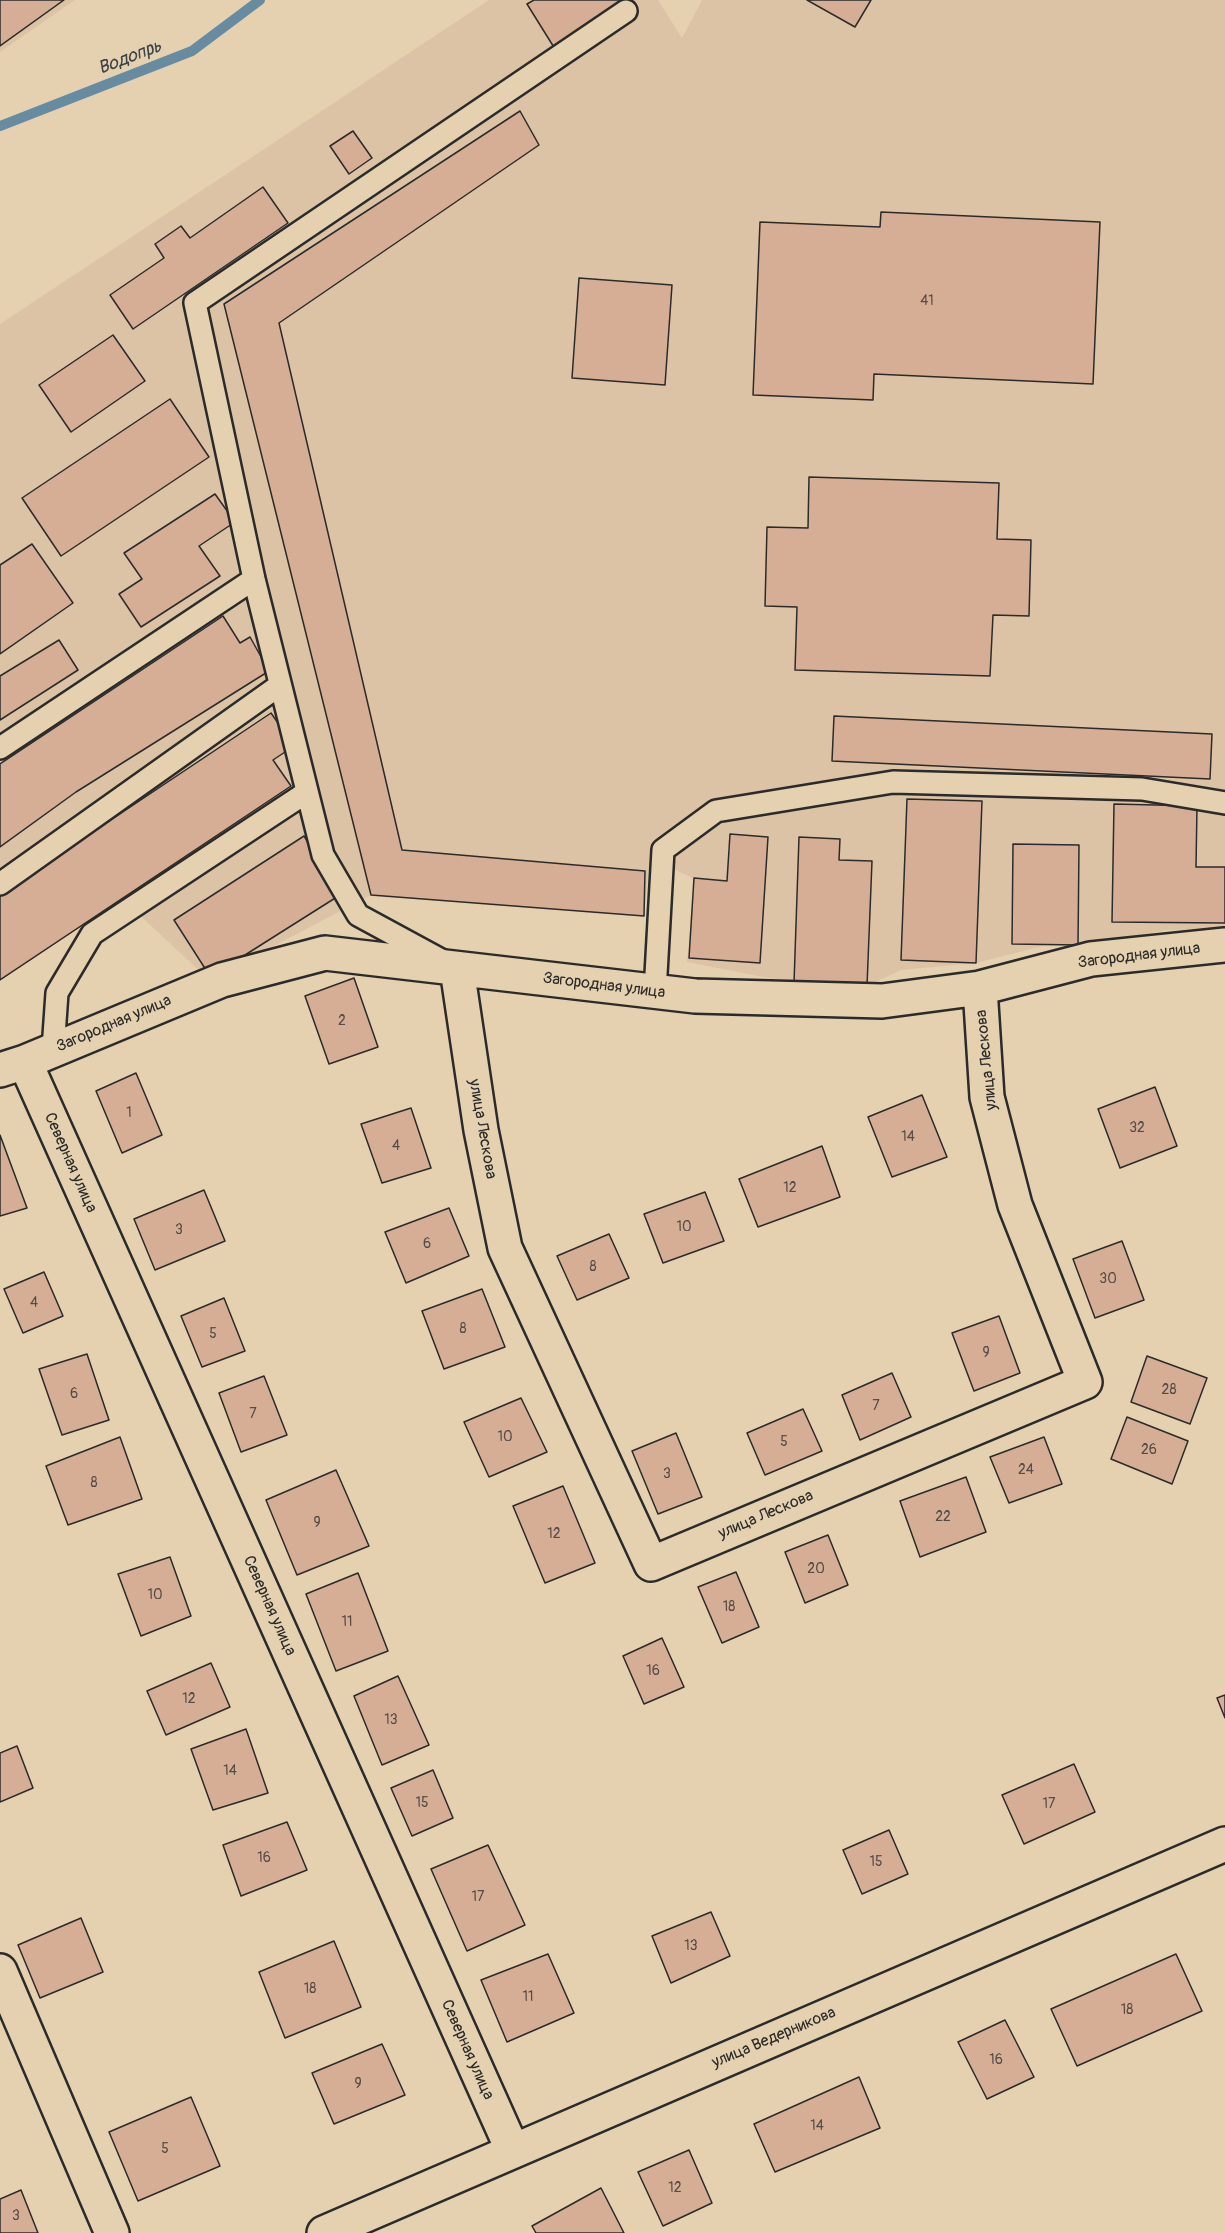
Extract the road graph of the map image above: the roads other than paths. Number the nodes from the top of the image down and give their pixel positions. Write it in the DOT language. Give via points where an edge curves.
graph roads {
  1 [pos="626,11"];
  2 [pos="254,579"];
  3 [pos="280,685"];
  4 [pos="0,748"];
  5 [pos="307,792"];
  6 [pos="1225,803"];
  7 [pos="0,884"];
  8 [pos="1225,945"];
  9 [pos="458,969"];
  10 [pos="980,988"];
  11 [pos="655,992"];
  12 [pos="26,1060"];
  13 [pos="1225,1844"];
  14 [pos="0,1971"];
  15 [pos="513,2151"];
  16 [pos="112,2233"];
  17 [pos="324,2233"];
  1 -- 2 [label="lane" via="195,303"];
  2 -- 3 [label="lane"];
  2 -- 4 [label="lane"];
  3 -- 5 [label="lane"];
  3 -- 7 [label="lane"];
  5 -- 9 [label="lane" via="323,855 358,915"];
  5 -- 12 [label="lane" via="92,934 57,993"];
  6 -- 11 [label="lane" via="1142,789 893,782 716,811 663,850"];
  8 -- 10 [label="street, Загородная улица" via="1091,959"];
  9 -- 10 [label="street, улица Лескова" via="481,1130 505,1248 651,1564 1085,1382 1015,1205 987,1097"];
  9 -- 11 [label="street, Загородная улица"];
  9 -- 12 [label="street, Загородная улица" via="325,952 222,980"];
  10 -- 11 [label="street, Загородная улица" via="882,1001"];
  12 -- 15 [label="street, Северная улица"];
  13 -- 15 [label="street, улица Ведерникова"];
  14 -- 16 [label="street"];
  15 -- 17 [label="street, улица Ведерникова"];
}
